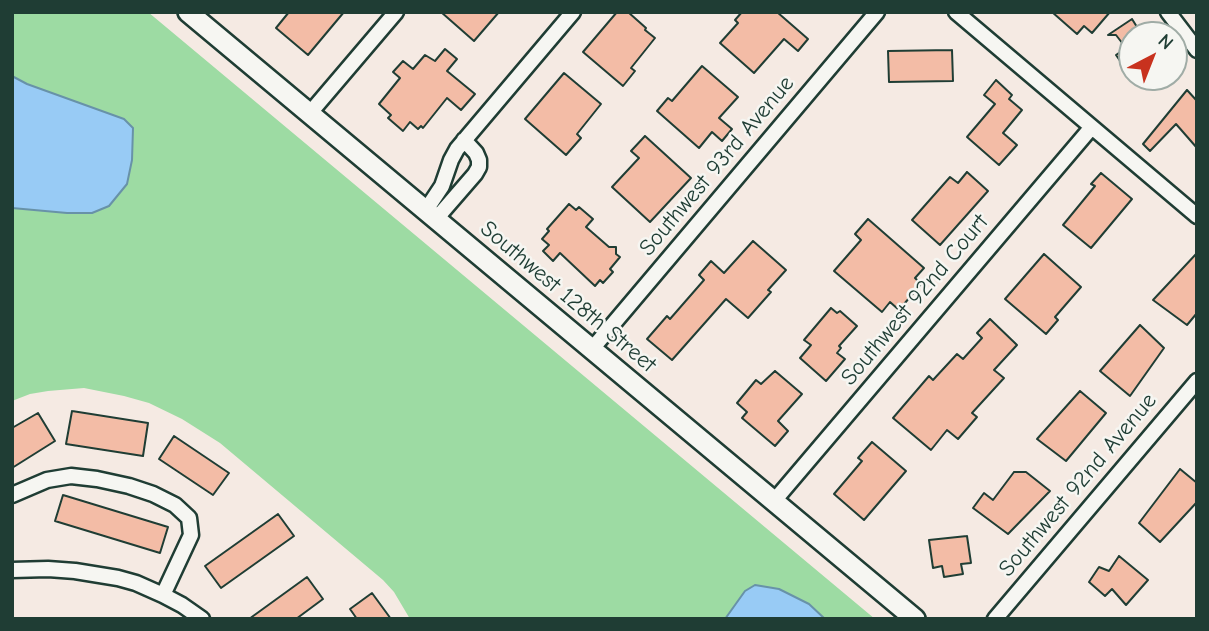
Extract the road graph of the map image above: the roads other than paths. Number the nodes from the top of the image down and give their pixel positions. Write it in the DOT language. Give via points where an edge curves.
graph roads {
  1 [pos="188,12"];
  2 [pos="396,12"];
  3 [pos="573,12"];
  4 [pos="877,12"];
  5 [pos="956,12"];
  6 [pos="1189,12"];
  7 [pos="1172,17"];
  8 [pos="1197,50"];
  9 [pos="310,113"];
  10 [pos="1091,128"];
  11 [pos="464,140"];
  12 [pos="431,214"];
  13 [pos="1197,216"];
  14 [pos="592,349"];
  15 [pos="1197,381"];
  16 [pos="12,495"];
  17 [pos="774,501"];
  18 [pos="12,570"];
  19 [pos="163,595"];
  20 [pos="202,619"];
  21 [pos="915,619"];
  22 [pos="995,619"];
  1 -- 9 [label="street, Southwest 128th Street"];
  2 -- 9 [label="street"];
  3 -- 11 [label="street"];
  4 -- 14 [label="street, Southwest 93rd Avenue"];
  5 -- 10 [label="street"];
  6 -- 7 [label="street"];
  7 -- 8 [label="street"];
  9 -- 12 [label="street, Southwest 128th Street"];
  10 -- 13 [label="street"];
  10 -- 17 [label="street, Southwest 92nd Court"];
  11 -- 12 [label="street" via="450,160"];
  11 -- 12 [label="street" via="476,153 479,167"];
  12 -- 14 [label="street, Southwest 128th Street"];
  14 -- 17 [label="street, Southwest 128th Street"];
  15 -- 22 [label="street, Southwest 92nd Avenue"];
  16 -- 19 [label="street" via="47,480 71,477 129,486 175,505 189,519 191,535"];
  17 -- 21 [label="street, Southwest 128th Street"];
  18 -- 19 [label="street" via="101,575"];
  19 -- 20 [label="street"];
}
